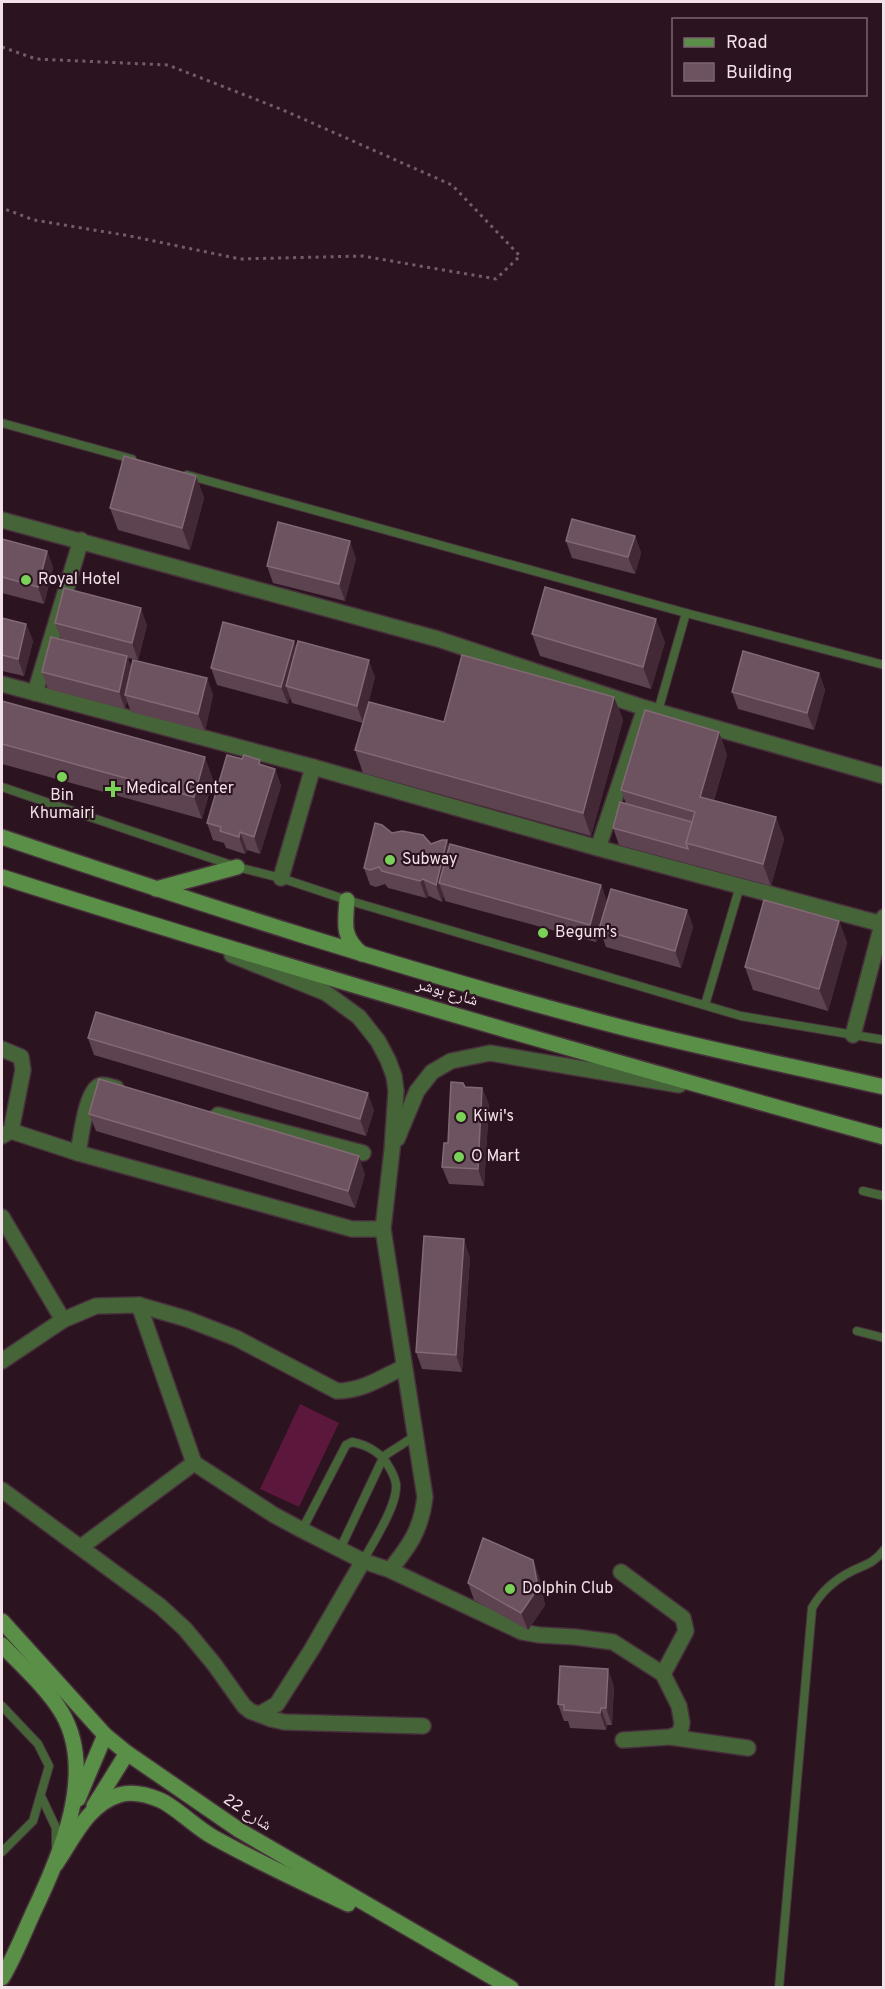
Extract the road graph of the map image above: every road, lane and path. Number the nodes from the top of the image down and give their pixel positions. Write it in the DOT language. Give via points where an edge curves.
graph roads {
  1 [pos="2,47"];
  2 [pos="2,208"];
  3 [pos="2,423"];
  4 [pos="138,461"];
  5 [pos="183,474"];
  6 [pos="2,520"];
  7 [pos="81,540"];
  8 [pos="686,613"];
  9 [pos="884,665"];
  10 [pos="2,684"];
  11 [pos="34,693"];
  12 [pos="651,709"];
  13 [pos="313,767"];
  14 [pos="884,776"];
  15 [pos="2,787"];
  16 [pos="2,837"];
  17 [pos="598,848"];
  18 [pos="237,867"];
  19 [pos="2,877"];
  20 [pos="281,878"];
  21 [pos="740,886"];
  22 [pos="155,889"];
  23 [pos="347,900"];
  24 [pos="883,920"];
  25 [pos="185,936"];
  26 [pos="362,954"];
  27 [pos="705,1005"];
  28 [pos="853,1035"];
  29 [pos="884,1040"];
  30 [pos="2,1049"];
  31 [pos="884,1087"];
  32 [pos="125,1091"];
  33 [pos="726,1094"];
  34 [pos="204,1112"];
  35 [pos="6,1134"];
  36 [pos="884,1137"];
  37 [pos="392,1150"];
  38 [pos="78,1153"];
  39 [pos="363,1153"];
  40 [pos="863,1191"];
  41 [pos="884,1196"];
  42 [pos="2,1217"];
  43 [pos="383,1229"];
  44 [pos="139,1305"];
  45 [pos="63,1320"];
  46 [pos="857,1331"];
  47 [pos="884,1338"];
  48 [pos="2,1361"];
  49 [pos="404,1367"];
  50 [pos="415,1436"];
  51 [pos="384,1456"];
  52 [pos="194,1463"];
  53 [pos="2,1490"];
  54 [pos="302,1530"];
  55 [pos="81,1547"];
  56 [pos="340,1549"];
  57 [pos="884,1550"];
  58 [pos="363,1561"];
  59 [pos="390,1570"];
  60 [pos="621,1572"];
  61 [pos="2,1621"];
  62 [pos="2,1645"];
  63 [pos="663,1674"];
  64 [pos="2,1706"];
  65 [pos="260,1714"];
  66 [pos="423,1726"];
  67 [pos="105,1735"];
  68 [pos="670,1737"];
  69 [pos="623,1740"];
  70 [pos="748,1748"];
  71 [pos="127,1753"];
  72 [pos="41,1796"];
  73 [pos="88,1816"];
  74 [pos="68,1823"];
  75 [pos="2,1852"];
  76 [pos="56,1864"];
  77 [pos="427,1939"];
  78 [pos="2,1978"];
  79 [pos="511,1988"];
  80 [pos="779,1988"];
  1 -- 2 [label="path" via="36,59 168,65 283,110 452,185 520,256 496,279 362,256 240,259 34,220"];
  3 -- 4 [label="lane"];
  5 -- 8 [label="lane"];
  6 -- 7 [label="street"];
  7 -- 11 [label="street"];
  7 -- 12 [label="street" via="438,639"];
  8 -- 9 [label="lane"];
  8 -- 12 [label="lane"];
  10 -- 11 [label="street"];
  11 -- 13 [label="street"];
  12 -- 14 [label="street"];
  12 -- 17 [label="street"];
  13 -- 17 [label="street"];
  13 -- 20 [label="street"];
  15 -- 18 [label="lane"];
  16 -- 22 [label="main road, شارع بوشر"];
  17 -- 21 [label="street"];
  18 -- 20 [label="lane"];
  18 -- 22 [label="main road"];
  19 -- 25 [label="main road, شارع بوشر"];
  20 -- 23 [label="lane"];
  21 -- 24 [label="street"];
  21 -- 27 [label="lane"];
  22 -- 26 [label="main road, شارع بوشر"];
  23 -- 26 [label="main road" via="346,935"];
  23 -- 27 [label="lane"];
  24 -- 28 [label="street"];
  25 -- 33 [label="main road, شارع بوشر"];
  25 -- 37 [label="street" via="326,993 359,1017 378,1041 394,1076"];
  26 -- 31 [label="main road, شارع بوشر" via="611,1024"];
  27 -- 28 [label="lane" via="741,1016"];
  28 -- 29 [label="lane"];
  30 -- 35 [label="street" via="21,1057 23,1070"];
  32 -- 38 [label="street" via="96,1087 90,1095"];
  33 -- 36 [label="main road, شارع بوشر"];
  33 -- 37 [label="street" via="490,1053 451,1061 432,1071 417,1091"];
  34 -- 39 [label="street"];
  35 -- 38 [label="street"];
  37 -- 43 [label="street"];
  38 -- 43 [label="street" via="352,1229"];
  40 -- 41 [label="lane"];
  42 -- 45 [label="street"];
  43 -- 49 [label="street"];
  44 -- 45 [label="street" via="96,1306"];
  44 -- 49 [label="street" via="236,1338 337,1391 367,1386"];
  44 -- 52 [label="street"];
  45 -- 48 [label="street"];
  46 -- 47 [label="lane"];
  49 -- 50 [label="street"];
  50 -- 51 [label="lane"];
  50 -- 59 [label="street" via="425,1497 423,1513 411,1543"];
  51 -- 54 [label="lane" via="360,1444 346,1445"];
  51 -- 56 [label="lane"];
  51 -- 58 [label="lane" via="396,1486 393,1501"];
  52 -- 54 [label="street"];
  52 -- 55 [label="street"];
  53 -- 55 [label="street"];
  54 -- 56 [label="street"];
  55 -- 65 [label="street" via="185,1629 244,1706"];
  56 -- 58 [label="street"];
  57 -- 80 [label="lane" via="874,1562 829,1586 812,1608"];
  58 -- 59 [label="street"];
  58 -- 65 [label="street" via="277,1704"];
  59 -- 63 [label="street" via="522,1632 613,1642"];
  60 -- 63 [label="street" via="683,1618 686,1631"];
  61 -- 67 [label="main road, شارع 22"];
  62 -- 74 [label="main road" via="54,1700 70,1732 76,1770"];
  63 -- 68 [label="street" via="679,1706 682,1723 680,1733"];
  64 -- 72 [label="lane" via="38,1744 49,1766"];
  65 -- 66 [label="street" via="284,1722"];
  67 -- 71 [label="main road, شارع 22"];
  67 -- 74 [label="main road"];
  68 -- 69 [label="street"];
  68 -- 70 [label="street"];
  71 -- 73 [label="main road"];
  71 -- 77 [label="main road, شارع 22" via="239,1830"];
  72 -- 75 [label="lane" via="33,1821"];
  72 -- 76 [label="lane" via="56,1828"];
  73 -- 76 [label="main road"];
  73 -- 77 [label="main road" via="103,1802 122,1794 162,1801 211,1836 304,1884"];
  74 -- 76 [label="main road"];
  76 -- 78 [label="main road"];
  77 -- 79 [label="main road, شارع 22"];
}
